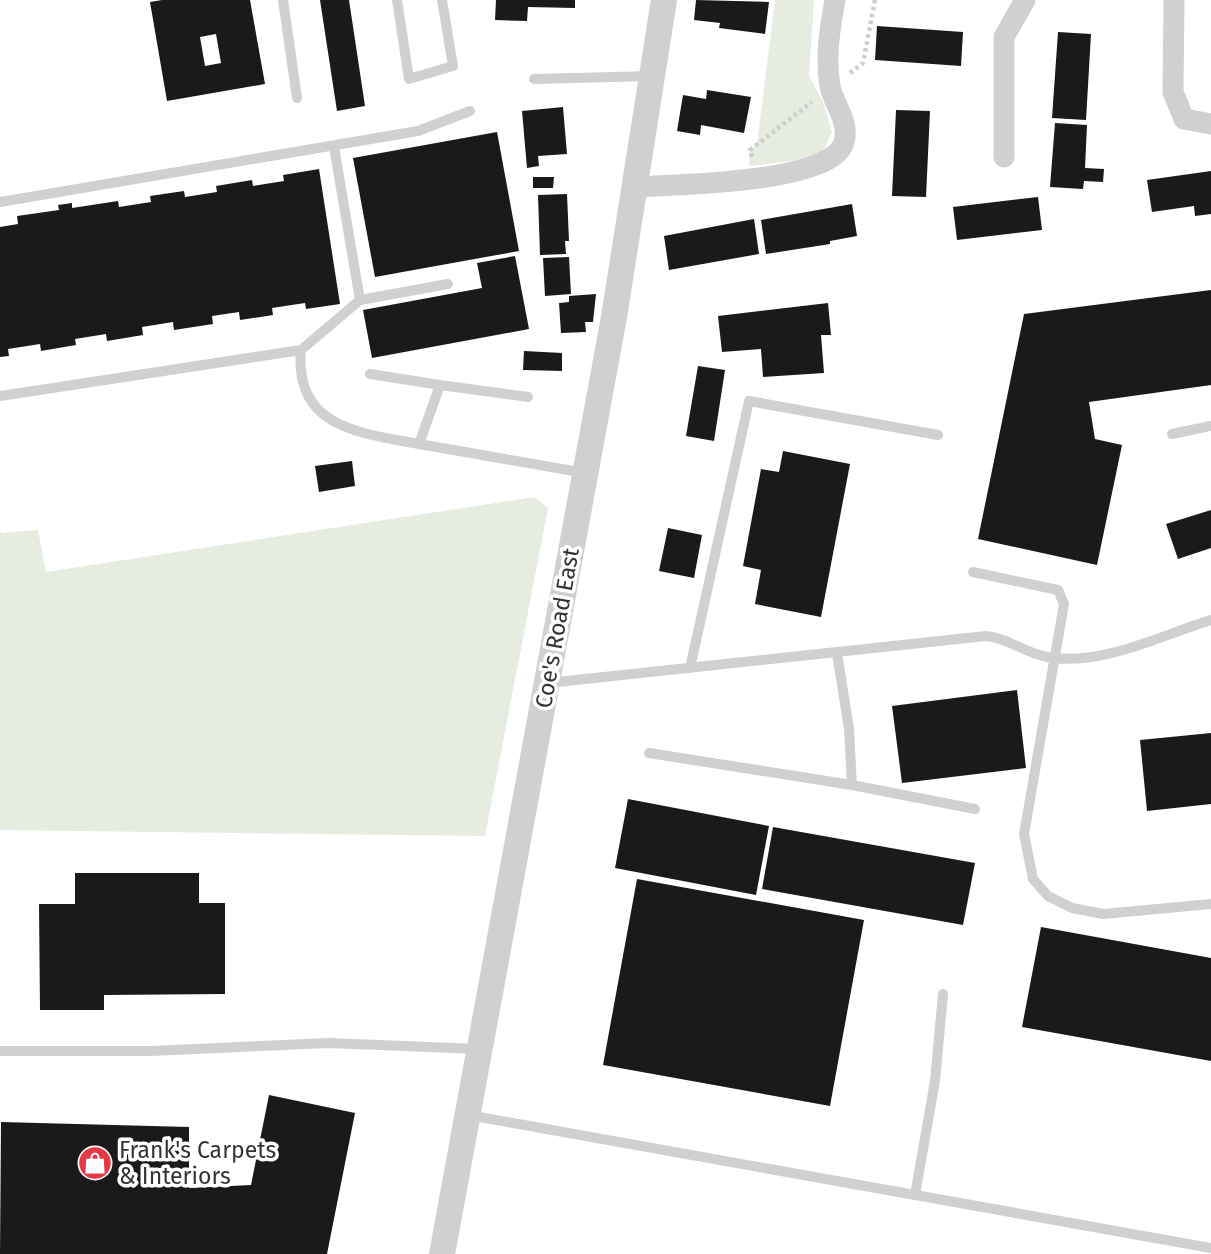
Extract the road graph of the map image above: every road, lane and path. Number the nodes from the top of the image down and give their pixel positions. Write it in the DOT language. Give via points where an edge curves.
graph roads {
  1 [pos="283,0"];
  2 [pos="397,0"];
  3 [pos="442,0"];
  4 [pos="664,0"];
  5 [pos="835,0"];
  6 [pos="1025,0"];
  7 [pos="1174,0"];
  8 [pos="653,76"];
  9 [pos="534,79"];
  10 [pos="297,98"];
  11 [pos="470,111"];
  12 [pos="1211,124"];
  13 [pos="334,147"];
  14 [pos="1004,157"];
  15 [pos="636,187"];
  16 [pos="0,202"];
  17 [pos="448,284"];
  18 [pos="360,300"];
  19 [pos="302,350"];
  20 [pos="370,374"];
  21 [pos="440,385"];
  22 [pos="0,396"];
  23 [pos="528,397"];
  24 [pos="1211,426"];
  25 [pos="1172,434"];
  26 [pos="938,435"];
  27 [pos="419,444"];
  28 [pos="586,473"];
  29 [pos="973,572"];
  30 [pos="1211,620"];
  31 [pos="837,653"];
  32 [pos="1053,658"];
  33 [pos="691,668"];
  34 [pos="547,683"];
  35 [pos="649,753"];
  36 [pos="852,785"];
  37 [pos="975,809"];
  38 [pos="1211,904"];
  39 [pos="943,994"];
  40 [pos="480,1049"];
  41 [pos="0,1051"];
  42 [pos="468,1115"];
  43 [pos="915,1195"];
  44 [pos="1211,1242"];
  45 [pos="1211,1247"];
  46 [pos="442,1254"];
  1 -- 10 [label="lane"];
  2 -- 3 [label="lane" via="410,79 453,66"];
  4 -- 8 [label="street, Coe's Road East"];
  5 -- 15 [label="street" via="828,45 830,88 844,119 845,142 835,157 811,168 757,178"];
  6 -- 14 [label="street" via="1004,37"];
  7 -- 12 [label="street" via="1173,92 1184,119"];
  8 -- 9 [label="lane"];
  8 -- 15 [label="street, Coe's Road East"];
  11 -- 13 [label="lane" via="418,131"];
  13 -- 16 [label="lane"];
  13 -- 18 [label="lane"];
  15 -- 28 [label="street, Coe's Road East"];
  17 -- 18 [label="lane"];
  18 -- 19 [label="lane"];
  19 -- 22 [label="lane"];
  19 -- 27 [label="lane" via="300,373 306,393 333,421 345,430"];
  20 -- 21 [label="lane"];
  21 -- 23 [label="lane"];
  21 -- 27 [label="lane"];
  24 -- 25 [label="lane"];
  26 -- 33 [label="lane" via="748,401"];
  27 -- 28 [label="lane"];
  28 -- 34 [label="street, Coe's Road East"];
  29 -- 32 [label="lane" via="1058,590 1064,604"];
  30 -- 32 [label="lane" via="1111,652"];
  31 -- 32 [label="lane" via="986,636"];
  31 -- 33 [label="lane"];
  31 -- 36 [label="lane"];
  32 -- 38 [label="lane" via="1024,834 1033,879 1048,896 1072,908 1114,914"];
  33 -- 34 [label="lane"];
  34 -- 40 [label="street, Coe's Road East"];
  35 -- 36 [label="lane"];
  36 -- 37 [label="lane"];
  39 -- 43 [label="lane" via="935,1081"];
  40 -- 41 [label="lane" via="328,1043 151,1051"];
  40 -- 42 [label="street, Coe's Road East"];
  42 -- 43 [label="lane"];
  42 -- 46 [label="street, Coe's Road East"];
  43 -- 45 [label="lane"];
  44 -- 45 [label="lane"];
}
